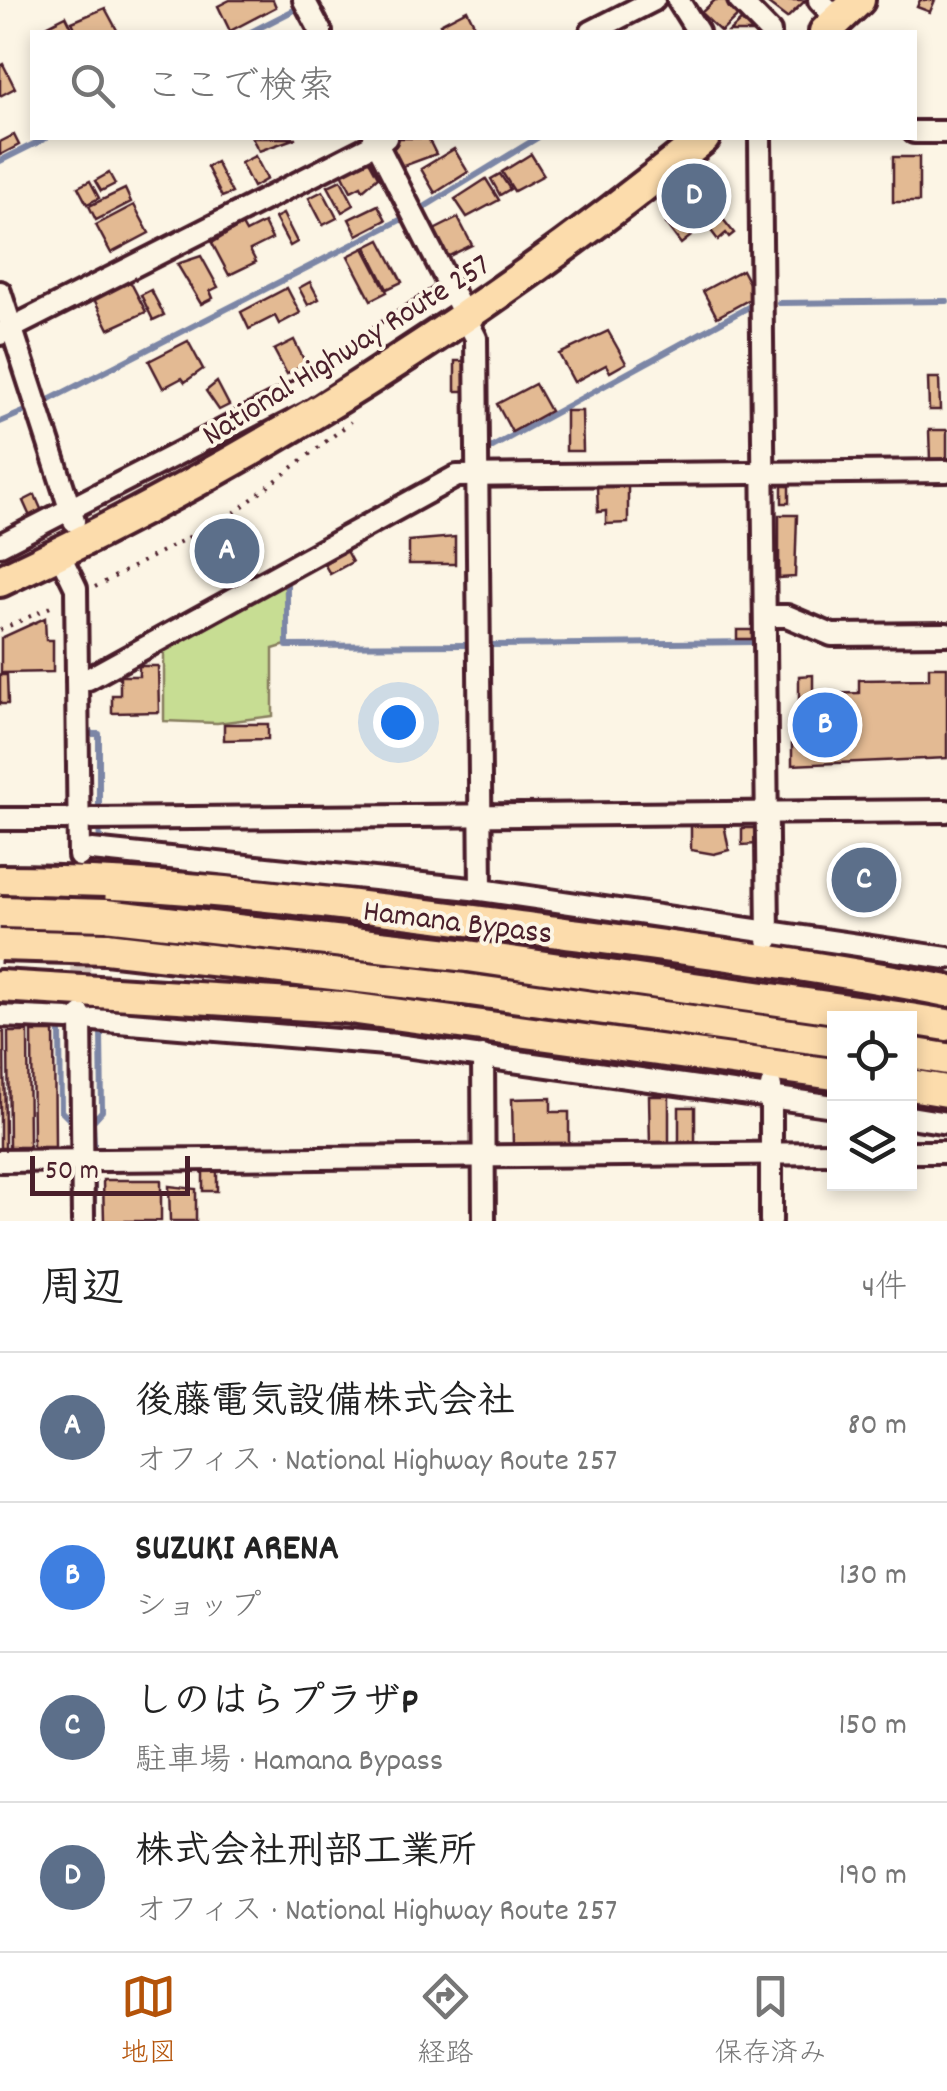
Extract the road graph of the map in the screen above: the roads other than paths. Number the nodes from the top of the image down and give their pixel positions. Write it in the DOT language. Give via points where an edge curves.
graph roads {
  1 [pos="304,0"];
  2 [pos="654,0"];
  3 [pos="678,0"];
  4 [pos="739,0"];
  5 [pos="320,30"];
  6 [pos="594,30"];
  7 [pos="697,30"];
  8 [pos="768,30"];
  9 [pos="917,132"];
  10 [pos="947,132"];
  11 [pos="377,140"];
  12 [pos="379,140"];
  13 [pos="701,140"];
  14 [pos="760,140"];
  15 [pos="452,290"];
  16 [pos="0,292"];
  17 [pos="466,317"];
  18 [pos="6,332"];
  19 [pos="947,471"];
  20 [pos="763,473"];
  21 [pos="478,476"];
  22 [pos="70,510"];
  23 [pos="0,545"];
  24 [pos="72,547"];
  25 [pos="0,581"];
  26 [pos="765,616"];
  27 [pos="947,634"];
  28 [pos="77,679"];
  29 [pos="78,734"];
  30 [pos="947,811"];
  31 [pos="767,812"];
  32 [pos="481,815"];
  33 [pos="92,818"];
  34 [pos="66,819"];
  35 [pos="0,820"];
  36 [pos="82,868"];
  37 [pos="0,881"];
  38 [pos="482,890"];
  39 [pos="0,912"];
  40 [pos="768,930"];
  41 [pos="0,946"];
  42 [pos="947,958"];
  43 [pos="766,962"];
  44 [pos="0,986"];
  45 [pos="947,991"];
  46 [pos="81,1006"];
  47 [pos="851,1011"];
  48 [pos="0,1016"];
  49 [pos="917,1020"];
  50 [pos="947,1025"];
  51 [pos="827,1040"];
  52 [pos="917,1054"];
  53 [pos="483,1056"];
  54 [pos="947,1059"];
  55 [pos="775,1064"];
  56 [pos="827,1073"];
  57 [pos="917,1087"];
  58 [pos="947,1091"];
  59 [pos="770,1096"];
  60 [pos="827,1105"];
  61 [pos="917,1118"];
  62 [pos="947,1123"];
  63 [pos="917,1152"];
  64 [pos="947,1152"];
  65 [pos="827,1153"];
  66 [pos="770,1154"];
  67 [pos="484,1157"];
  68 [pos="82,1160"];
  69 [pos="0,1162"];
  70 [pos="83,1221"];
  71 [pos="484,1221"];
  72 [pos="771,1221"];
  1 -- 5 [label="street"];
  2 -- 6 [label="street"];
  3 -- 7 [label="street"];
  4 -- 8 [label="street"];
  9 -- 10 [label="street"];
  11 -- 18 [label="street"];
  12 -- 15 [label="street"];
  13 -- 17 [label="highway, National Highway Route 257"];
  14 -- 20 [label="street"];
  15 -- 17 [label="street"];
  15 -- 22 [label="street" via="297,392"];
  16 -- 18 [label="street"];
  17 -- 21 [label="street" via="476,338"];
  17 -- 24 [label="highway, National Highway Route 257" via="279,436"];
  18 -- 22 [label="street"];
  19 -- 20 [label="street"];
  20 -- 21 [label="street"];
  20 -- 26 [label="street"];
  21 -- 28 [label="street" via="458,476 88,679"];
  21 -- 32 [label="street"];
  22 -- 23 [label="street"];
  22 -- 24 [label="street"];
  24 -- 25 [label="highway, National Highway Route 257"];
  24 -- 28 [label="street"];
  26 -- 27 [label="street" via="787,616 832,635"];
  26 -- 31 [label="street"];
  28 -- 29 [label="street"];
  29 -- 33 [label="street" via="91,772"];
  29 -- 34 [label="street" via="66,772"];
  29 -- 36 [label="street"];
  30 -- 31 [label="street"];
  31 -- 32 [label="street"];
  31 -- 40 [label="street"];
  32 -- 33 [label="street"];
  32 -- 38 [label="street"];
  33 -- 36 [label="street"];
  34 -- 35 [label="street"];
  34 -- 36 [label="street"];
  36 -- 37 [label="highway"];
  36 -- 38 [label="street"];
  36 -- 43 [label="highway"];
  38 -- 40 [label="street"];
  39 -- 47 [label="highway, Hamana Bypass, bridge" via="105,915 468,956"];
  40 -- 42 [label="street"];
  40 -- 43 [label="street"];
  41 -- 51 [label="highway, Hamana Bypass, bridge" via="106,948"];
  43 -- 45 [label="highway"];
  44 -- 46 [label="highway"];
  46 -- 48 [label="street"];
  46 -- 53 [label="street"];
  46 -- 55 [label="highway" via="400,1013"];
  46 -- 68 [label="street"];
  49 -- 50 [label="highway, Hamana Bypass"];
  52 -- 54 [label="highway"];
  53 -- 59 [label="street"];
  53 -- 67 [label="street"];
  55 -- 56 [label="highway"];
  55 -- 59 [label="street"];
  57 -- 58 [label="highway"];
  59 -- 60 [label="street"];
  59 -- 66 [label="street"];
  61 -- 62 [label="street"];
  63 -- 64 [label="street"];
  65 -- 66 [label="street"];
  66 -- 67 [label="street"];
  66 -- 72 [label="street"];
  67 -- 68 [label="street"];
  67 -- 71 [label="street"];
  68 -- 69 [label="street"];
  68 -- 70 [label="street"];
}
